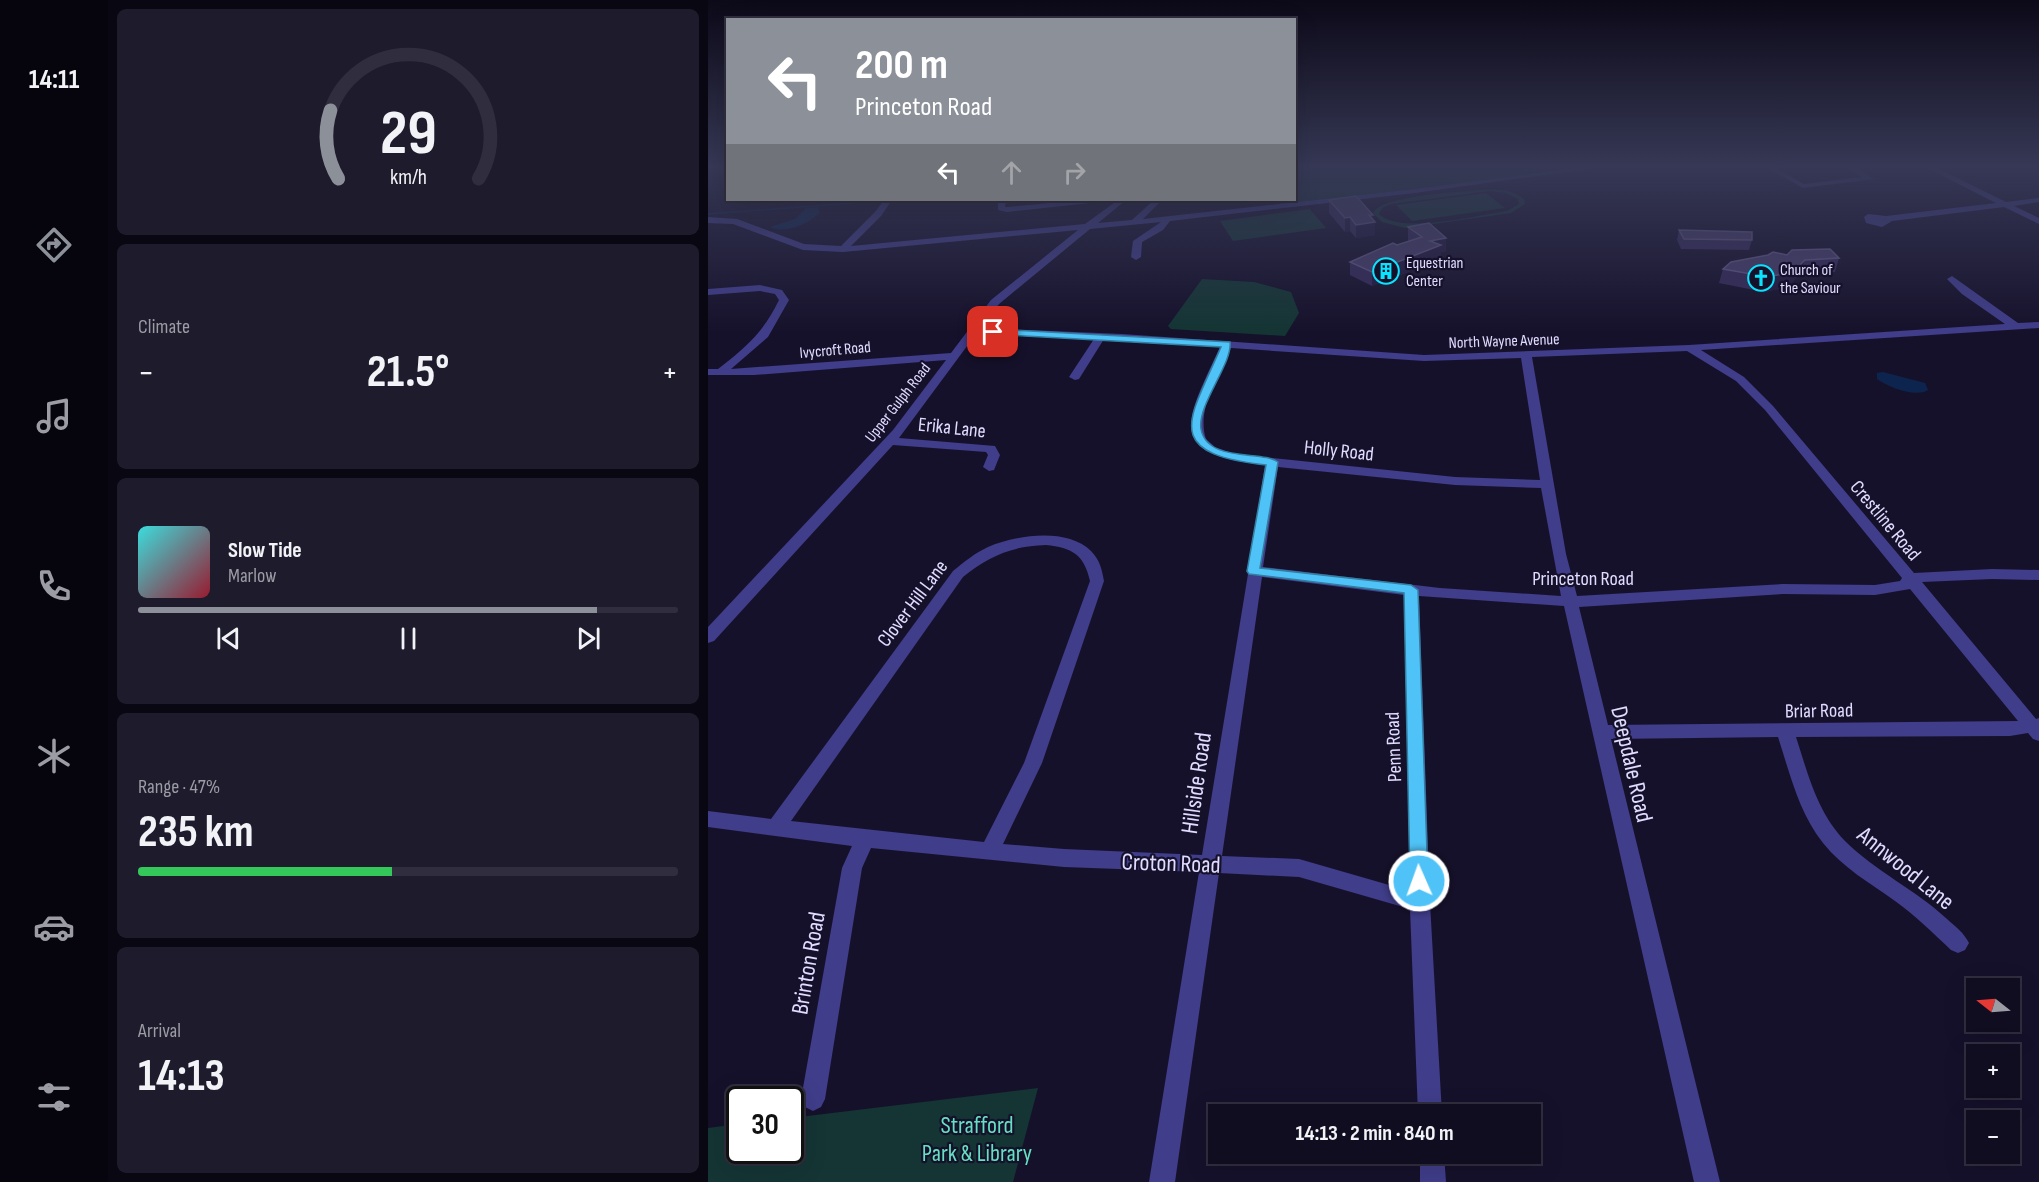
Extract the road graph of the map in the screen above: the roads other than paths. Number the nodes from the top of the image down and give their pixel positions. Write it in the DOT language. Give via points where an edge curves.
graph roads {
  1 [pos="740,223"];
  2 [pos="869,223"];
  3 [pos="1094,223"];
  4 [pos="1124,223"];
  5 [pos="1164,223"];
  6 [pos="1089,227"];
  7 [pos="1052,231"];
  8 [pos="1075,238"];
  9 [pos="843,249"];
  10 [pos="1136,257"];
  11 [pos="1952,279"];
  12 [pos="708,292"];
  13 [pos="2039,325"];
  14 [pos="2014,326"];
  15 [pos="971,331"];
  16 [pos="1101,336"];
  17 [pos="1227,344"];
  18 [pos="1689,348"];
  19 [pos="1526,354"];
  20 [pos="952,356"];
  21 [pos="708,372"];
  22 [pos="720,373"];
  23 [pos="1076,377"];
  24 [pos="890,441"];
  25 [pos="1272,462"];
  26 [pos="989,467"];
  27 [pos="1547,484"];
  28 [pos="1253,571"];
  29 [pos="2039,575"];
  30 [pos="1909,578"];
  31 [pos="1411,590"];
  32 [pos="1570,601"];
  33 [pos="708,637"];
  34 [pos="2036,729"];
  35 [pos="1785,731"];
  36 [pos="1600,732"];
  37 [pos="708,819"];
  38 [pos="776,827"];
  39 [pos="865,839"];
  40 [pos="989,852"];
  41 [pos="1209,865"];
  42 [pos="1420,903"];
  43 [pos="1958,943"];
  44 [pos="813,1099"];
  45 [pos="1430,1104"];
  46 [pos="1432,1164"];
  47 [pos="1162,1182"];
  48 [pos="1433,1182"];
  49 [pos="1707,1182"];
  1 -- 9 [label="street" via="803,247"];
  2 -- 9 [label="street"];
  3 -- 6 [label="street, Upper Gulph Road"];
  4 -- 6 [label="street"];
  5 -- 10 [label="street" via="1137,242"];
  6 -- 7 [label="street"];
  6 -- 8 [label="street, Upper Gulph Road"];
  7 -- 8 [label="street" via="1071,231"];
  7 -- 9 [label="street"];
  8 -- 15 [label="street, Upper Gulph Road" via="1010,287"];
  11 -- 14 [label="street"];
  12 -- 22 [label="street" via="760,288 779,292 784,300 767,335"];
  13 -- 14 [label="street, North Wayne Avenue"];
  14 -- 18 [label="street, North Wayne Avenue"];
  15 -- 16 [label="street, North Wayne Avenue"];
  15 -- 20 [label="street, Upper Gulph Road"];
  16 -- 17 [label="street, North Wayne Avenue"];
  16 -- 23 [label="street"];
  17 -- 19 [label="street, North Wayne Avenue" via="1404,357"];
  17 -- 25 [label="street, Holly Road" via="1195,428 1200,441 1217,453"];
  18 -- 19 [label="street, North Wayne Avenue"];
  18 -- 30 [label="street, Crestline Road" via="1749,386"];
  19 -- 27 [label="street, Deepdale Road"];
  20 -- 22 [label="street, Ivycroft Road"];
  20 -- 24 [label="street, Upper Gulph Road"];
  21 -- 22 [label="street, Ivycroft Road"];
  24 -- 26 [label="street, Erika Lane" via="992,449"];
  24 -- 33 [label="street, Upper Gulph Road"];
  25 -- 27 [label="street, Holly Road" via="1455,481"];
  25 -- 28 [label="street, Hillside Road"];
  27 -- 32 [label="street, Deepdale Road"];
  28 -- 31 [label="street, Princeton Road"];
  28 -- 41 [label="street, Hillside Road"];
  29 -- 30 [label="street"];
  30 -- 32 [label="street, Princeton Road" via="1905,585 1851,592 1785,589"];
  30 -- 34 [label="street, Crestline Road"];
  31 -- 32 [label="street, Princeton Road"];
  31 -- 42 [label="street, Penn Road"];
  32 -- 36 [label="street, Deepdale Road"];
  34 -- 35 [label="street, Briar Road"];
  35 -- 36 [label="street, Briar Road"];
  35 -- 43 [label="street, Annwood Lane" via="1805,789 1832,840 1846,856 1903,895"];
  36 -- 49 [label="street, Deepdale Road"];
  37 -- 38 [label="street, Croton Road"];
  38 -- 39 [label="street, Croton Road"];
  38 -- 40 [label="street, Clover Hill Lane" via="958,574 1001,547 1031,541 1065,543 1090,559 1097,581 1033,763"];
  39 -- 40 [label="street, Croton Road"];
  39 -- 44 [label="street, Brinton Road" via="852,868"];
  40 -- 41 [label="street, Croton Road"];
  41 -- 42 [label="street, Croton Road" via="1299,868"];
  41 -- 47 [label="street, Hillside Road"];
  42 -- 45 [label="street"];
  46 -- 48 [label="street"];
}
